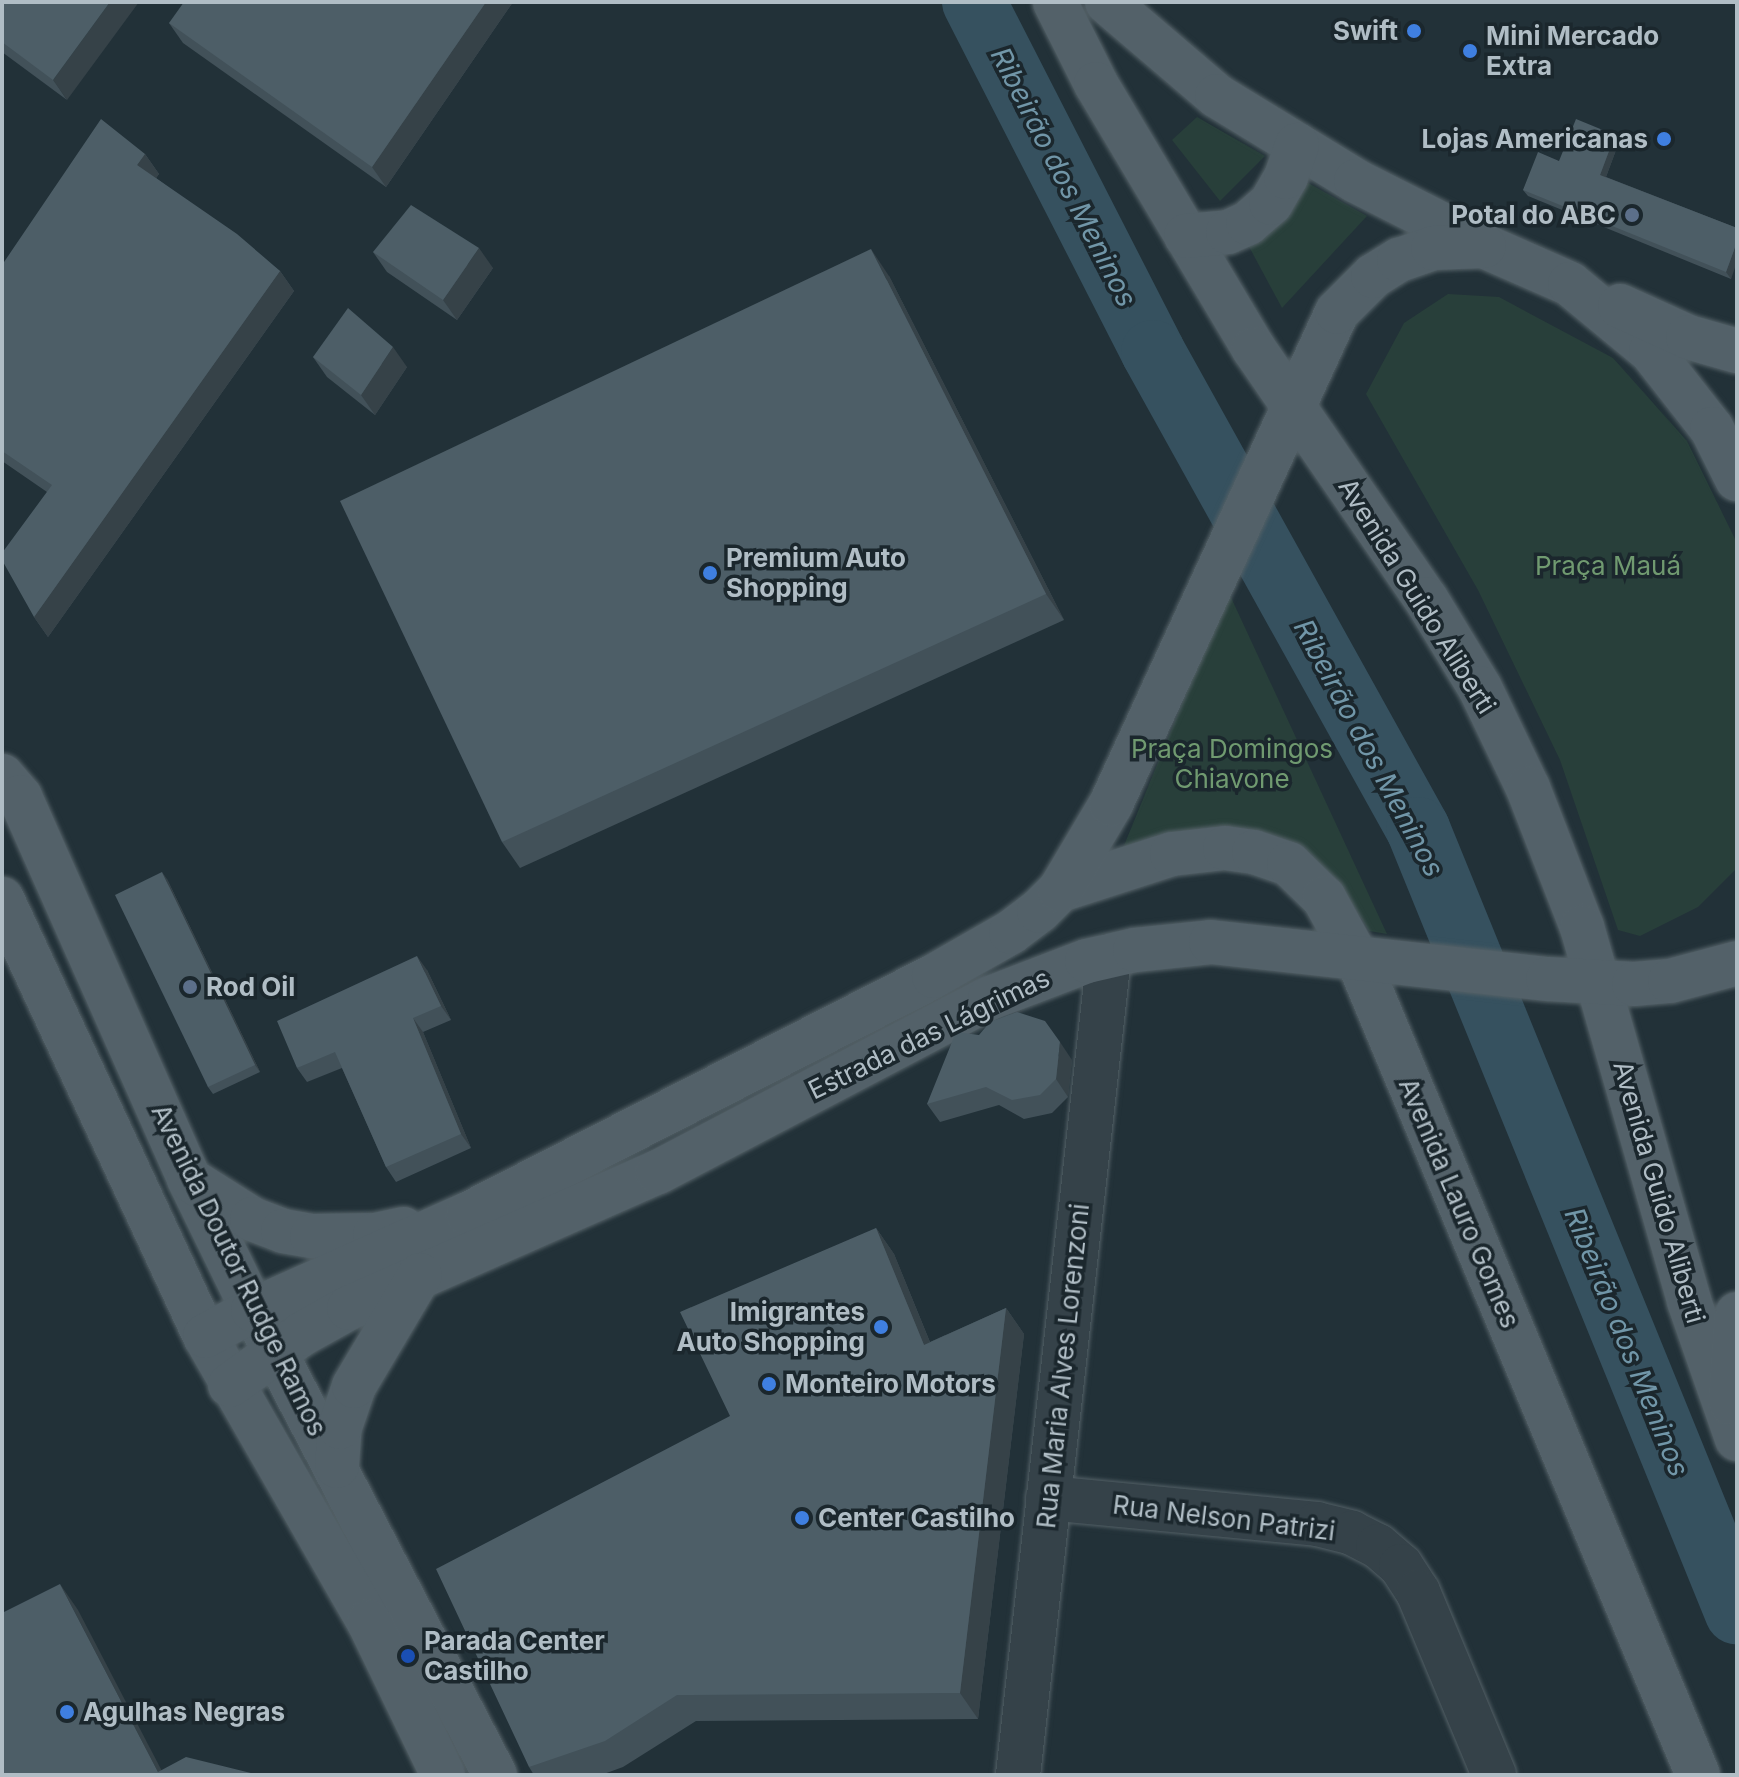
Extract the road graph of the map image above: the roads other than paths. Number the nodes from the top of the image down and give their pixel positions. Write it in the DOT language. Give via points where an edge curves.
graph roads {
  1 [pos="1055,2"];
  2 [pos="1107,2"];
  3 [pos="1297,145"];
  4 [pos="1186,236"];
  5 [pos="1484,246"];
  6 [pos="1570,284"];
  7 [pos="1737,351"];
  8 [pos="1294,404"];
  9 [pos="1737,479"];
  10 [pos="2,757"];
  11 [pos="11,786"];
  12 [pos="1060,890"];
  13 [pos="2,899"];
  14 [pos="1109,956"];
  15 [pos="1374,961"];
  16 [pos="1737,963"];
  17 [pos="1600,982"];
  18 [pos="189,1179"];
  19 [pos="468,1214"];
  20 [pos="420,1275"];
  21 [pos="253,1310"];
  22 [pos="1737,1314"];
  23 [pos="205,1336"];
  24 [pos="278,1352"];
  25 [pos="230,1385"];
  26 [pos="1733,1430"];
  27 [pos="337,1466"];
  28 [pos="1048,1498"];
  29 [pos="443,1775"];
  30 [pos="495,1775"];
  31 [pos="1018,1775"];
  32 [pos="1494,1775"];
  33 [pos="1698,1775"];
  1 -- 4 [label="main road, Avenida Guido Aliberti" via="1096,84"];
  2 -- 3 [label="main road" via="1217,96"];
  3 -- 4 [label="main road" via="1271,203 1248,223 1228,232"];
  3 -- 5 [label="main road"];
  4 -- 8 [label="main road, Avenida Guido Aliberti"];
  5 -- 6 [label="main road"];
  5 -- 8 [label="main road, Estrada das Lágrimas" via="1433,248 1373,276 1337,312"];
  6 -- 7 [label="main road" via="1688,337"];
  6 -- 9 [label="main road" via="1651,351 1712,429"];
  8 -- 12 [label="main road, Estrada das Lágrimas" via="1111,804"];
  8 -- 17 [label="main road, Avenida Guido Aliberti" via="1480,688 1528,788"];
  10 -- 11 [label="street, Avenida Doutor Rudge Ramos"];
  11 -- 18 [label="main road, Avenida Doutor Rudge Ramos"];
  12 -- 15 [label="main road, Avenida Lauro Gomes" via="1172,854 1225,848 1254,852 1289,864 1313,883"];
  12 -- 19 [label="main road, Estrada das Lágrimas" via="1011,932 934,976"];
  13 -- 23 [label="main road, Avenida Doutor Rudge Ramos"];
  14 -- 15 [label="main road, Estrada das Lágrimas" via="1211,942"];
  14 -- 20 [label="main road, Estrada das Lágrimas" via="990,998 658,1172"];
  14 -- 28 [label="street, Rua Maria Alves Lorenzoni"];
  15 -- 17 [label="main road, Estrada das Lágrimas"];
  15 -- 33 [label="main road, Avenida Lauro Gomes"];
  16 -- 17 [label="main road, Estrada das Lágrimas" via="1670,981"];
  17 -- 26 [label="main road, Avenida Guido Aliberti" via="1689,1301"];
  18 -- 19 [label="main road" via="252,1219 312,1236 375,1235"];
  18 -- 21 [label="main road, Avenida Doutor Rudge Ramos"];
  19 -- 21 [label="main road, Estrada das Lágrimas"];
  20 -- 24 [label="main road, Estrada das Lágrimas" via="349,1308"];
  20 -- 27 [label="main road" via="354,1386 340,1427"];
  21 -- 23 [label="main road, Estrada das Lágrimas"];
  21 -- 24 [label="main road, Avenida Doutor Rudge Ramos"];
  22 -- 26 [label="main road, Avenida Guido Aliberti"];
  23 -- 25 [label="main road, Avenida Doutor Rudge Ramos"];
  24 -- 25 [label="main road, Estrada das Lágrimas"];
  24 -- 27 [label="main road, Avenida Doutor Rudge Ramos"];
  25 -- 29 [label="main road, Avenida Doutor Rudge Ramos" via="369,1622"];
  27 -- 30 [label="main road, Avenida Doutor Rudge Ramos"];
  28 -- 31 [label="street, Rua Maria Alves Lorenzoni"];
  28 -- 32 [label="street, Rua Nelson Patrizi" via="1317,1524 1378,1546 1401,1566 1418,1592"];
}
